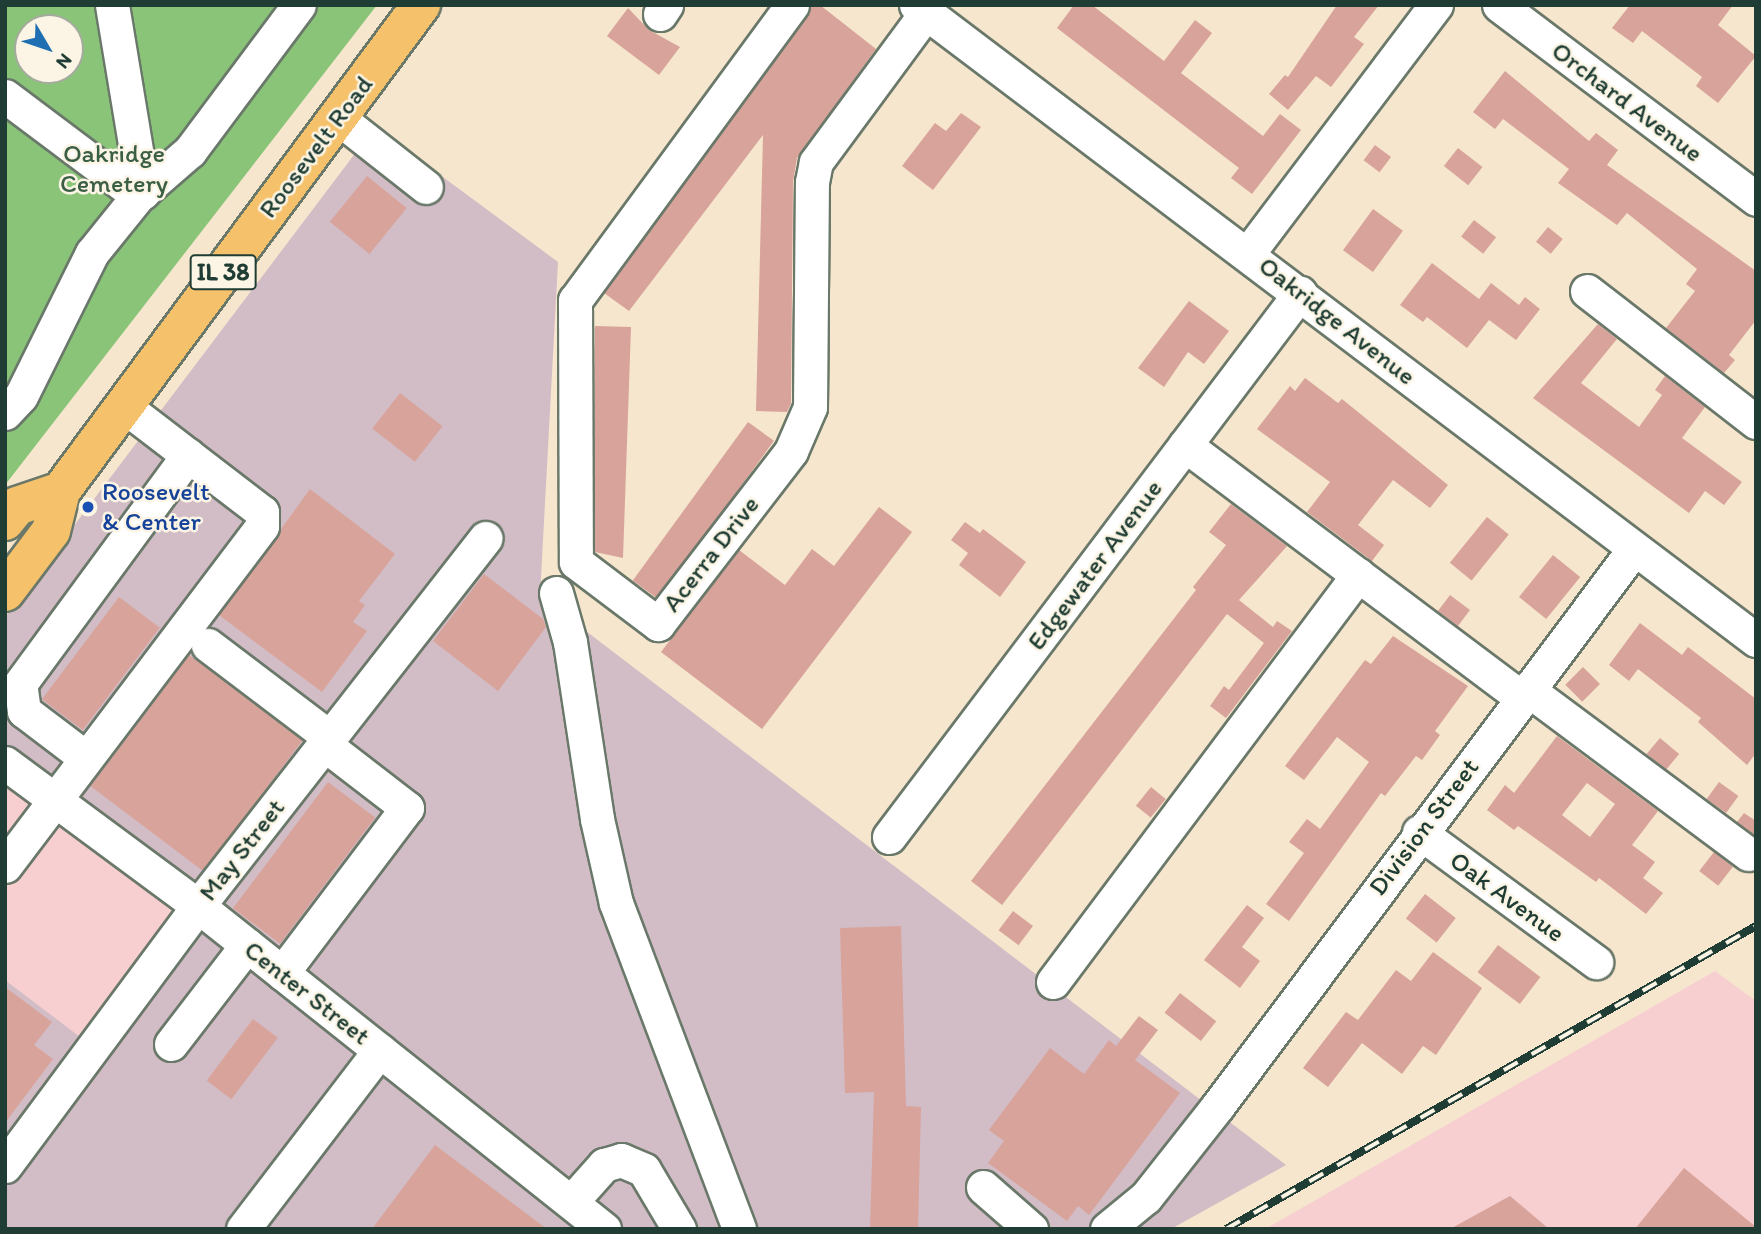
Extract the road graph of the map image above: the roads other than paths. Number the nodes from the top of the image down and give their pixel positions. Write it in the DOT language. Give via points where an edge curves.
graph roads {
  1 [pos="112,5"];
  2 [pos="299,5"];
  3 [pos="421,5"];
  4 [pos="792,5"];
  5 [pos="1436,5"];
  6 [pos="1499,5"];
  7 [pos="921,9"];
  8 [pos="5,96"];
  9 [pos="337,117"];
  10 [pos="426,187"];
  11 [pos="140,194"];
  12 [pos="1756,199"];
  13 [pos="1249,252"];
  14 [pos="1587,291"];
  15 [pos="1300,293"];
  16 [pos="124,405"];
  17 [pos="5,413"];
  18 [pos="1756,422"];
  19 [pos="1185,445"];
  20 [pos="188,456"];
  21 [pos="61,491"];
  22 [pos="5,521"];
  23 [pos="485,538"];
  24 [pos="1634,549"];
  25 [pos="1358,575"];
  26 [pos="5,592"];
  27 [pos="556,593"];
  28 [pos="1756,640"];
  29 [pos="208,645"];
  30 [pos="1524,693"];
  31 [pos="327,741"];
  32 [pos="86,758"];
  33 [pos="5,763"];
  34 [pos="55,801"];
  35 [pos="1419,832"];
  36 [pos="890,837"];
  37 [pos="1748,853"];
  38 [pos="9,855"];
  39 [pos="198,906"];
  40 [pos="247,945"];
  41 [pos="1596,962"];
  42 [pos="282,973"];
  43 [pos="1053,982"];
  44 [pos="171,1044"];
  45 [pos="380,1051"];
  46 [pos="5,1167"];
  47 [pos="983,1187"];
  48 [pos="571,1202"];
  49 [pos="243,1229"];
  50 [pos="604,1229"];
  51 [pos="679,1229"];
  52 [pos="739,1229"];
  53 [pos="1031,1229"];
  54 [pos="1107,1229"];
  1 -- 11 [label="street"];
  2 -- 11 [label="street" via="190,151"];
  3 -- 9 [label="main road, Roosevelt Road / IL 38"];
  4 -- 7 [label="street, Acerra Drive" via="575,300 576,562 657,624 791,451 801,429 810,408 812,182 816,162"];
  5 -- 13 [label="street"];
  6 -- 12 [label="street, Orchard Avenue"];
  7 -- 13 [label="street, Oakridge Avenue"];
  8 -- 11 [label="street"];
  9 -- 10 [label="street"];
  9 -- 16 [label="main road, Roosevelt Road / IL 38"];
  11 -- 17 [label="street" via="81,270 21,396"];
  13 -- 15 [label="street, Oakridge Avenue"];
  14 -- 18 [label="street"];
  15 -- 19 [label="street, Edgewater Avenue"];
  15 -- 24 [label="street, Oakridge Avenue"];
  16 -- 20 [label="street"];
  16 -- 21 [label="main road, Roosevelt Road / IL 38"];
  19 -- 25 [label="street"];
  19 -- 36 [label="street, Edgewater Avenue"];
  20 -- 32 [label="street" via="20,684 24,711"];
  20 -- 32 [label="street" via="262,513 262,526"];
  21 -- 22 [label="main road" via="18,506"];
  21 -- 26 [label="main road, Roosevelt Road / IL 38" via="51,531"];
  23 -- 31 [label="street, May Street"];
  24 -- 28 [label="street, Oakridge Avenue"];
  24 -- 30 [label="street, Division Street"];
  25 -- 30 [label="street"];
  25 -- 43 [label="street"];
  27 -- 52 [label="street" via="570,642 597,819 616,903"];
  29 -- 31 [label="street"];
  30 -- 35 [label="street, Division Street"];
  30 -- 37 [label="street"];
  31 -- 39 [label="street, May Street"];
  31 -- 42 [label="street" via="407,808"];
  32 -- 34 [label="street"];
  33 -- 34 [label="street, Center Street"];
  34 -- 38 [label="street"];
  34 -- 39 [label="street, Center Street"];
  35 -- 41 [label="street, Oak Avenue"];
  35 -- 54 [label="street, Division Street" via="1217,1107 1146,1197"];
  39 -- 40 [label="street, Center Street"];
  39 -- 46 [label="street, May Street"];
  40 -- 42 [label="street, Center Street"];
  40 -- 44 [label="street"];
  42 -- 45 [label="street, Center Street"];
  45 -- 48 [label="street, Center Street"];
  45 -- 49 [label="street"];
  47 -- 53 [label="street"];
  48 -- 50 [label="street, Center Street"];
  48 -- 51 [label="street" via="604,1165 621,1160 644,1170"];
}
